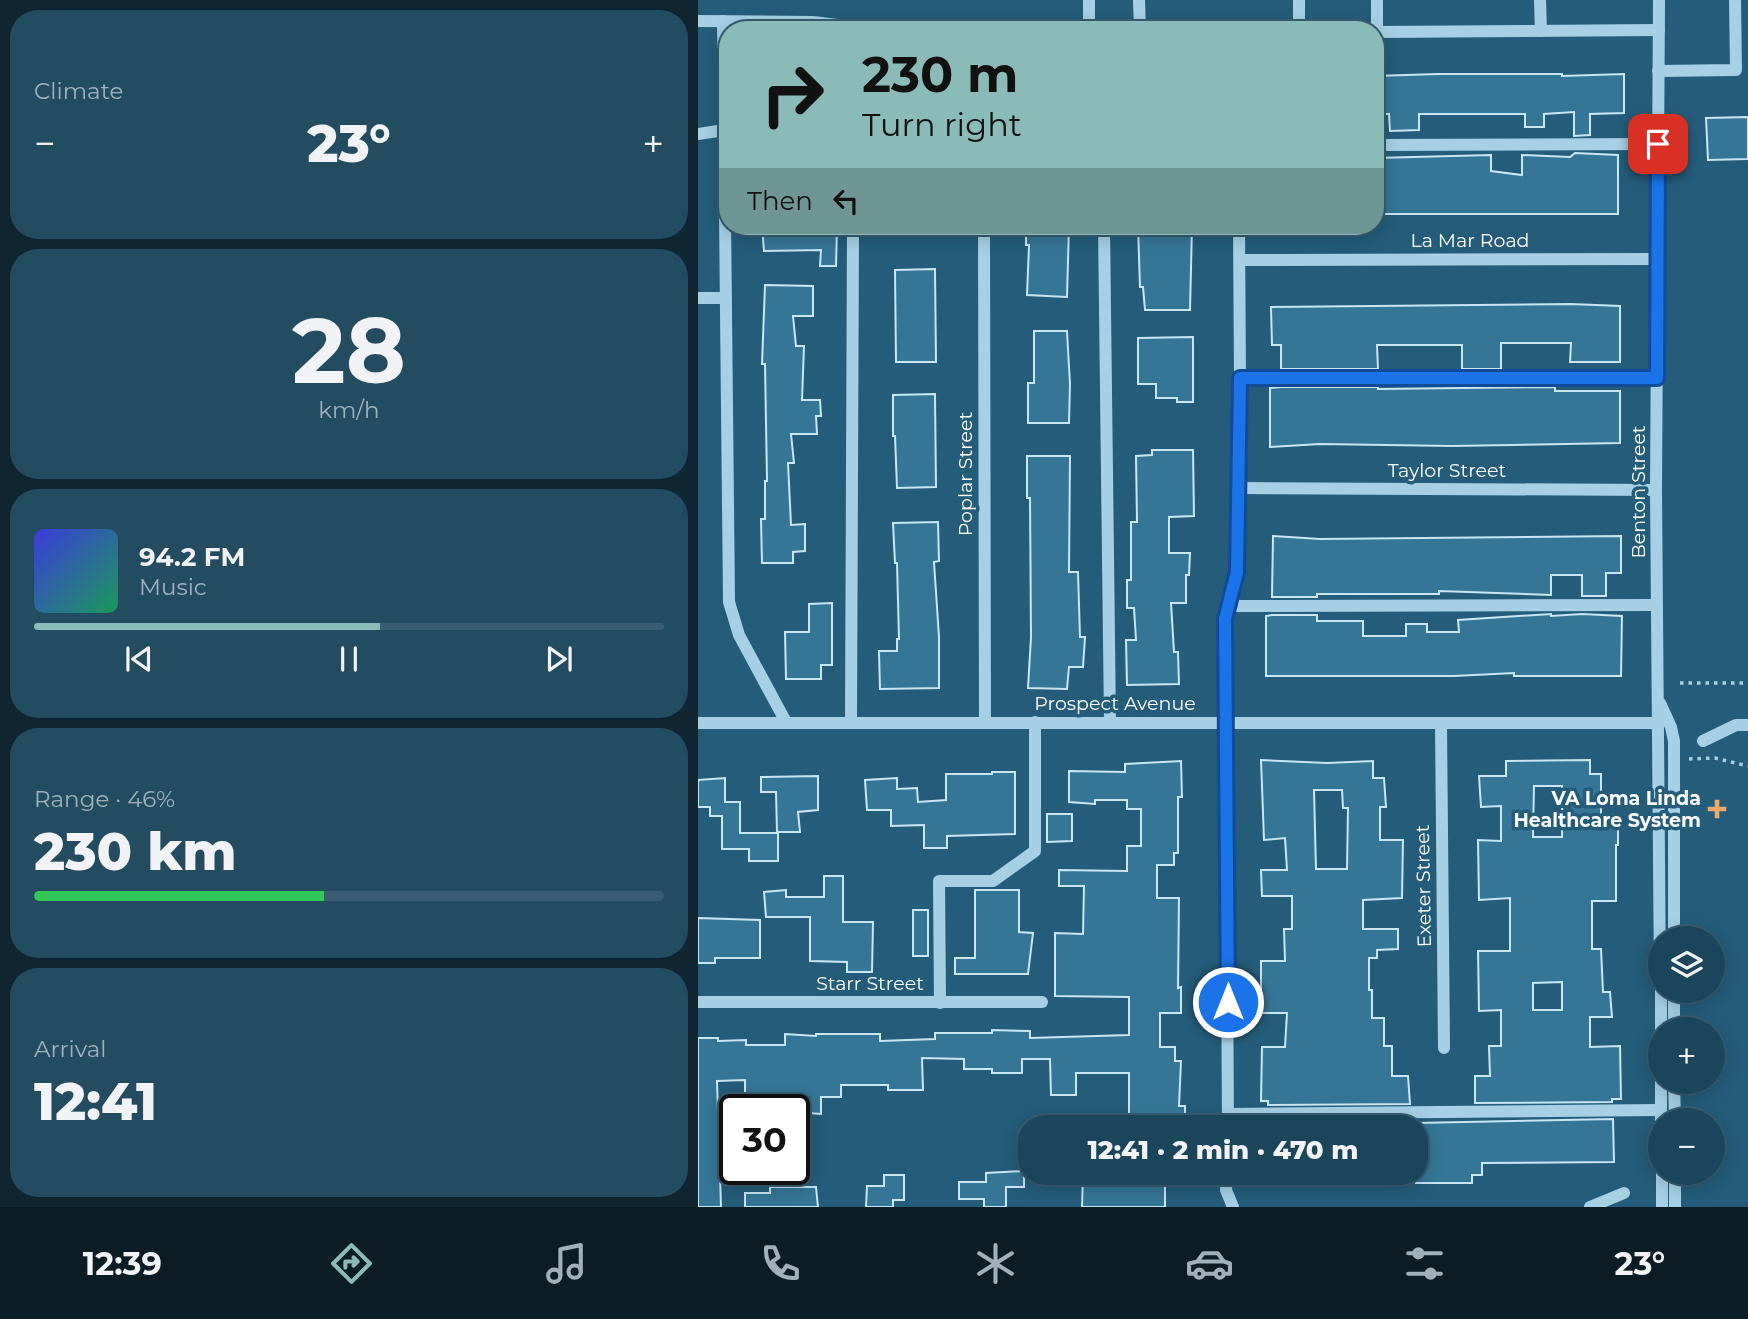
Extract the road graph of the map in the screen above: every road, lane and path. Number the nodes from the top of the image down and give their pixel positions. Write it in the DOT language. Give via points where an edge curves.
graph roads {
  1 [pos="1089,0"];
  2 [pos="1139,0"];
  3 [pos="1299,0"];
  4 [pos="1377,0"];
  5 [pos="1540,0"];
  6 [pos="1659,0"];
  7 [pos="1735,0"];
  8 [pos="698,21"];
  9 [pos="723,21"];
  10 [pos="1089,21"];
  11 [pos="1140,21"];
  12 [pos="1299,21"];
  13 [pos="1376,21"];
  14 [pos="1659,30"];
  15 [pos="1541,31"];
  16 [pos="1384,32"];
  17 [pos="1658,71"];
  18 [pos="719,131"];
  19 [pos="698,134"];
  20 [pos="1658,144"];
  21 [pos="1384,145"];
  22 [pos="725,235"];
  23 [pos="853,235"];
  24 [pos="984,235"];
  25 [pos="1104,235"];
  26 [pos="1239,235"];
  27 [pos="1658,259"];
  28 [pos="1240,260"];
  29 [pos="698,298"];
  30 [pos="726,298"];
  31 [pos="1240,378"];
  32 [pos="1657,378"];
  33 [pos="1238,488"];
  34 [pos="1656,491"];
  35 [pos="1657,605"];
  36 [pos="1228,606"];
  37 [pos="1680,683"];
  38 [pos="1748,683"];
  39 [pos="1658,701"];
  40 [pos="786,722"];
  41 [pos="851,722"];
  42 [pos="985,722"];
  43 [pos="1035,722"];
  44 [pos="1110,722"];
  45 [pos="1227,722"];
  46 [pos="698,723"];
  47 [pos="1659,723"];
  48 [pos="1441,724"];
  49 [pos="1748,725"];
  50 [pos="1703,741"];
  51 [pos="1680,759"];
  52 [pos="1748,766"];
  53 [pos="1660,926"];
  54 [pos="1674,926"];
  55 [pos="698,1002"];
  56 [pos="1042,1002"];
  57 [pos="940,1003"];
  58 [pos="1444,1048"];
  59 [pos="1228,1115"];
  60 [pos="1648,1115"];
  61 [pos="1428,1118"];
  62 [pos="1226,1185"];
  63 [pos="1662,1185"];
  64 [pos="1675,1185"];
  65 [pos="1624,1193"];
  66 [pos="1231,1205"];
  67 [pos="1590,1207"];
  68 [pos="1662,1207"];
  69 [pos="1675,1207"];
  1 -- 10 [label="street"];
  2 -- 11 [label="street"];
  3 -- 12 [label="street"];
  4 -- 13 [label="street"];
  5 -- 15 [label="street"];
  6 -- 14 [label="street, Benton Street"];
  7 -- 17 [label="street" via="1736,71"];
  8 -- 9 [label="street"];
  14 -- 15 [label="street"];
  14 -- 17 [label="street, Benton Street"];
  15 -- 16 [label="street"];
  17 -- 20 [label="street, Benton Street"];
  18 -- 19 [label="street"];
  20 -- 21 [label="street"];
  20 -- 27 [label="street, Benton Street"];
  22 -- 30 [label="street"];
  23 -- 41 [label="street"];
  24 -- 42 [label="street, Poplar Street"];
  25 -- 44 [label="street"];
  26 -- 28 [label="street"];
  27 -- 28 [label="street, La Mar Road"];
  27 -- 32 [label="street, Benton Street"];
  28 -- 31 [label="street"];
  29 -- 30 [label="street"];
  30 -- 40 [label="street" via="729,602 739,635"];
  31 -- 32 [label="street"];
  31 -- 33 [label="street"];
  32 -- 34 [label="street, Benton Street"];
  33 -- 34 [label="street, Taylor Street"];
  33 -- 36 [label="street" via="1237,572"];
  34 -- 35 [label="street, Benton Street"];
  35 -- 36 [label="street"];
  35 -- 39 [label="street, Benton Street"];
  36 -- 45 [label="street"];
  37 -- 38 [label="path"];
  39 -- 47 [label="street, Benton Street"];
  39 -- 54 [label="street" via="1674,741"];
  40 -- 41 [label="street, Prospect Avenue"];
  40 -- 46 [label="street, Prospect Avenue"];
  41 -- 42 [label="street, Prospect Avenue"];
  42 -- 43 [label="street, Prospect Avenue"];
  43 -- 44 [label="street, Prospect Avenue"];
  43 -- 57 [label="street" via="1035,850 993,881 939,881"];
  44 -- 45 [label="street, Prospect Avenue"];
  45 -- 48 [label="street, Prospect Avenue"];
  45 -- 59 [label="street"];
  47 -- 48 [label="street, Prospect Avenue"];
  47 -- 53 [label="street, Benton Street"];
  48 -- 58 [label="street, Exeter Street"];
  49 -- 50 [label="street" via="1736,725"];
  51 -- 52 [label="path" via="1715,758"];
  55 -- 57 [label="street, Starr Street"];
  56 -- 57 [label="street, Starr Street"];
  60 -- 61 [label="street"];
  62 -- 66 [label="street"];
  63 -- 68 [label="street"];
  64 -- 69 [label="street"];
  65 -- 67 [label="street"];
}
